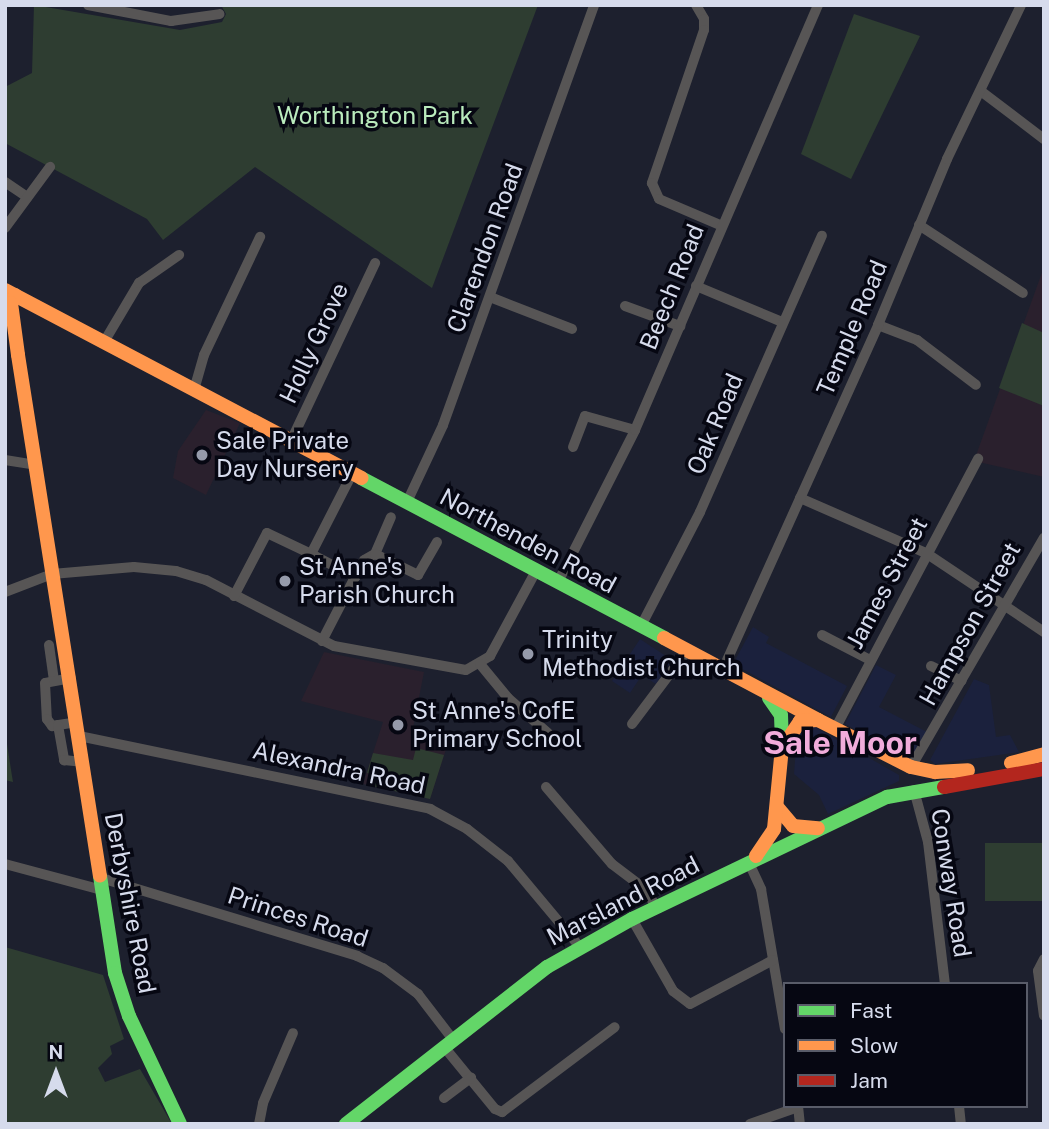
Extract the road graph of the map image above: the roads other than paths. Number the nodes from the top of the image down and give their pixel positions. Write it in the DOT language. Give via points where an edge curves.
graph roads {
  1 [pos="88,5"];
  2 [pos="594,5"];
  3 [pos="696,5"];
  4 [pos="818,5"];
  5 [pos="1021,5"];
  6 [pos="220,14"];
  7 [pos="982,92"];
  8 [pos="1044,139"];
  9 [pos="50,167"];
  10 [pos="5,182"];
  11 [pos="27,197"];
  12 [pos="720,225"];
  13 [pos="919,225"];
  14 [pos="5,228"];
  15 [pos="822,236"];
  16 [pos="260,237"];
  17 [pos="179,255"];
  18 [pos="375,263"];
  19 [pos="696,286"];
  20 [pos="10,292"];
  21 [pos="1023,293"];
  22 [pos="490,297"];
  23 [pos="625,306"];
  24 [pos="782,322"];
  25 [pos="878,325"];
  26 [pos="680,326"];
  27 [pos="572,329"];
  28 [pos="104,342"];
  29 [pos="976,385"];
  30 [pos="194,390"];
  31 [pos="635,430"];
  32 [pos="291,441"];
  33 [pos="573,447"];
  34 [pos="978,459"];
  35 [pos="5,460"];
  36 [pos="36,465"];
  37 [pos="352,474"];
  38 [pos="800,498"];
  39 [pos="407,502"];
  40 [pos="390,517"];
  41 [pos="1044,538"];
  42 [pos="437,542"];
  43 [pos="1040,550"];
  44 [pos="926,553"];
  45 [pos="311,554"];
  46 [pos="375,554"];
  47 [pos="536,570"];
  48 [pos="52,574"];
  49 [pos="355,577"];
  50 [pos="558,582"];
  51 [pos="5,592"];
  52 [pos="234,596"];
  53 [pos="1004,604"];
  54 [pos="641,626"];
  55 [pos="1044,632"];
  56 [pos="822,635"];
  57 [pos="322,641"];
  58 [pos="687,650"];
  59 [pos="55,651"];
  60 [pos="870,660"];
  61 [pos="480,664"];
  62 [pos="931,666"];
  63 [pos="723,669"];
  64 [pos="71,678"];
  65 [pos="54,680"];
  66 [pos="959,686"];
  67 [pos="765,693"];
  68 [pos="818,720"];
  69 [pos="632,724"];
  70 [pos="58,725"];
  71 [pos="78,729"];
  72 [pos="835,729"];
  73 [pos="548,733"];
  74 [pos="782,748"];
  75 [pos="1044,754"];
  76 [pos="82,762"];
  77 [pos="911,767"];
  78 [pos="1044,768"];
  79 [pos="546,787"];
  80 [pos="914,789"];
  81 [pos="778,808"];
  82 [pos="824,827"];
  83 [pos="749,863"];
  84 [pos="5,864"];
  85 [pos="101,884"];
  86 [pos="657,908"];
  87 [pos="632,919"];
  88 [pos="579,946"];
  89 [pos="1044,959"];
  90 [pos="773,960"];
  91 [pos="945,982"];
  92 [pos="1044,1016"];
  93 [pos="783,1018"];
  94 [pos="615,1027"];
  95 [pos="293,1033"];
  96 [pos="450,1044"];
  97 [pos="471,1078"];
  98 [pos="444,1098"];
  99 [pos="793,1108"];
  100 [pos="180,1124"];
  101 [pos="259,1124"];
  102 [pos="346,1124"];
  103 [pos="750,1124"];
  1 -- 6 [label="street" via="172,20"];
  2 -- 22 [label="street, Clarendon Road"];
  3 -- 12 [label="street" via="704,30 652,183 659,199"];
  4 -- 12 [label="street, Beech Road"];
  5 -- 7 [label="street, Temple Road"];
  7 -- 8 [label="street"];
  7 -- 13 [label="street, Temple Road"];
  9 -- 11 [label="street"];
  10 -- 11 [label="street"];
  11 -- 14 [label="street"];
  12 -- 19 [label="street, Beech Road"];
  13 -- 21 [label="street"];
  13 -- 25 [label="street, Temple Road"];
  15 -- 24 [label="street, Oak Road"];
  16 -- 30 [label="street" via="204,355"];
  17 -- 28 [label="street" via="139,283"];
  18 -- 32 [label="street, Holly Grove"];
  19 -- 24 [label="street"];
  19 -- 26 [label="street, Beech Road"];
  20 -- 28 [label="main road, Northenden Road"];
  20 -- 36 [label="main road, Derbyshire Road"];
  22 -- 27 [label="street"];
  22 -- 39 [label="street, Clarendon Road" via="443,425"];
  23 -- 26 [label="street"];
  24 -- 54 [label="street, Oak Road" via="699,512"];
  25 -- 29 [label="street" via="917,340"];
  25 -- 38 [label="street, Temple Road"];
  26 -- 31 [label="street, Beech Road"];
  28 -- 30 [label="main road, Northenden Road"];
  30 -- 32 [label="main road, Northenden Road"];
  31 -- 33 [label="street" via="585,416"];
  31 -- 50 [label="street, Beech Road"];
  32 -- 37 [label="main road, Northenden Road"];
  34 -- 44 [label="street, James Street"];
  35 -- 36 [label="street"];
  36 -- 48 [label="main road, Derbyshire Road"];
  37 -- 39 [label="main road, Northenden Road"];
  37 -- 45 [label="street"];
  38 -- 44 [label="street"];
  38 -- 63 [label="street, Temple Road"];
  39 -- 47 [label="main road, Northenden Road"];
  40 -- 46 [label="street"];
  41 -- 43 [label="street, Hampson Street"];
  42 -- 46 [label="street" via="418,575"];
  43 -- 53 [label="street, Hampson Street"];
  44 -- 53 [label="street"];
  44 -- 60 [label="street, James Street"];
  45 -- 49 [label="street"];
  45 -- 52 [label="street" via="267,533"];
  46 -- 49 [label="street" via="364,560"];
  47 -- 50 [label="main road, Northenden Road"];
  47 -- 61 [label="street" via="498,644"];
  48 -- 51 [label="street"];
  48 -- 52 [label="street" via="155,568 190,575"];
  48 -- 59 [label="main road, Derbyshire Road"];
  49 -- 57 [label="street"];
  50 -- 54 [label="main road, Northenden Road"];
  52 -- 57 [label="street"];
  53 -- 55 [label="street"];
  53 -- 66 [label="street, Hampson Street"];
  54 -- 58 [label="main road, Northenden Road"];
  56 -- 60 [label="street"];
  57 -- 61 [label="street" via="452,670"];
  58 -- 63 [label="main road, Northenden Road"];
  58 -- 69 [label="street"];
  59 -- 64 [label="main road, Derbyshire Road"];
  59 -- 65 [label="street, Derbyshire Road"];
  60 -- 72 [label="street, James Street"];
  61 -- 73 [label="street" via="508,698"];
  62 -- 66 [label="street"];
  63 -- 67 [label="main road, Northenden Road"];
  64 -- 65 [label="street"];
  64 -- 71 [label="main road, Derbyshire Road"];
  65 -- 70 [label="street, Derbyshire Road" via="43,687 49,724"];
  66 -- 77 [label="street, Hampson Street"];
  67 -- 68 [label="main road, Northenden Road"];
  67 -- 74 [label="main road" via="781,715"];
  68 -- 72 [label="main road, Northenden Road"];
  68 -- 74 [label="main road" via="800,721"];
  70 -- 71 [label="street"];
  70 -- 76 [label="street, Derbyshire Road" via="64,760"];
  71 -- 76 [label="main road, Derbyshire Road"];
  71 -- 88 [label="street, Alexandra Road" via="430,809 467,829 508,862"];
  72 -- 77 [label="main road, Northenden Road"];
  74 -- 81 [label="main road"];
  75 -- 77 [label="main road, Northenden Road" via="958,771"];
  76 -- 85 [label="main road, Derbyshire Road"];
  78 -- 80 [label="main road"];
  79 -- 86 [label="street" via="612,864 645,889"];
  80 -- 82 [label="main road, Marsland Road"];
  80 -- 91 [label="street, Conway Road" via="928,842"];
  81 -- 82 [label="main road" via="802,830"];
  81 -- 83 [label="main road" via="769,842"];
  82 -- 83 [label="main road, Marsland Road"];
  83 -- 86 [label="main road, Marsland Road"];
  83 -- 90 [label="street" via="761,889"];
  84 -- 85 [label="street, Princes Road"];
  85 -- 96 [label="street, Princes Road" via="366,960 418,995"];
  85 -- 100 [label="main road, Derbyshire Road" via="123,999"];
  86 -- 87 [label="main road, Marsland Road"];
  87 -- 88 [label="main road, Marsland Road"];
  87 -- 90 [label="street" via="673,991 690,1004"];
  88 -- 96 [label="main road, Marsland Road"];
  89 -- 92 [label="street" via="1038,971"];
  90 -- 93 [label="street"];
  94 -- 97 [label="street, Princes Road" via="507,1110 495,1109"];
  95 -- 101 [label="street" via="263,1103"];
  96 -- 97 [label="street, Princes Road"];
  96 -- 102 [label="main road, Marsland Road"];
  97 -- 98 [label="street"];
  99 -- 103 [label="street"];
}
